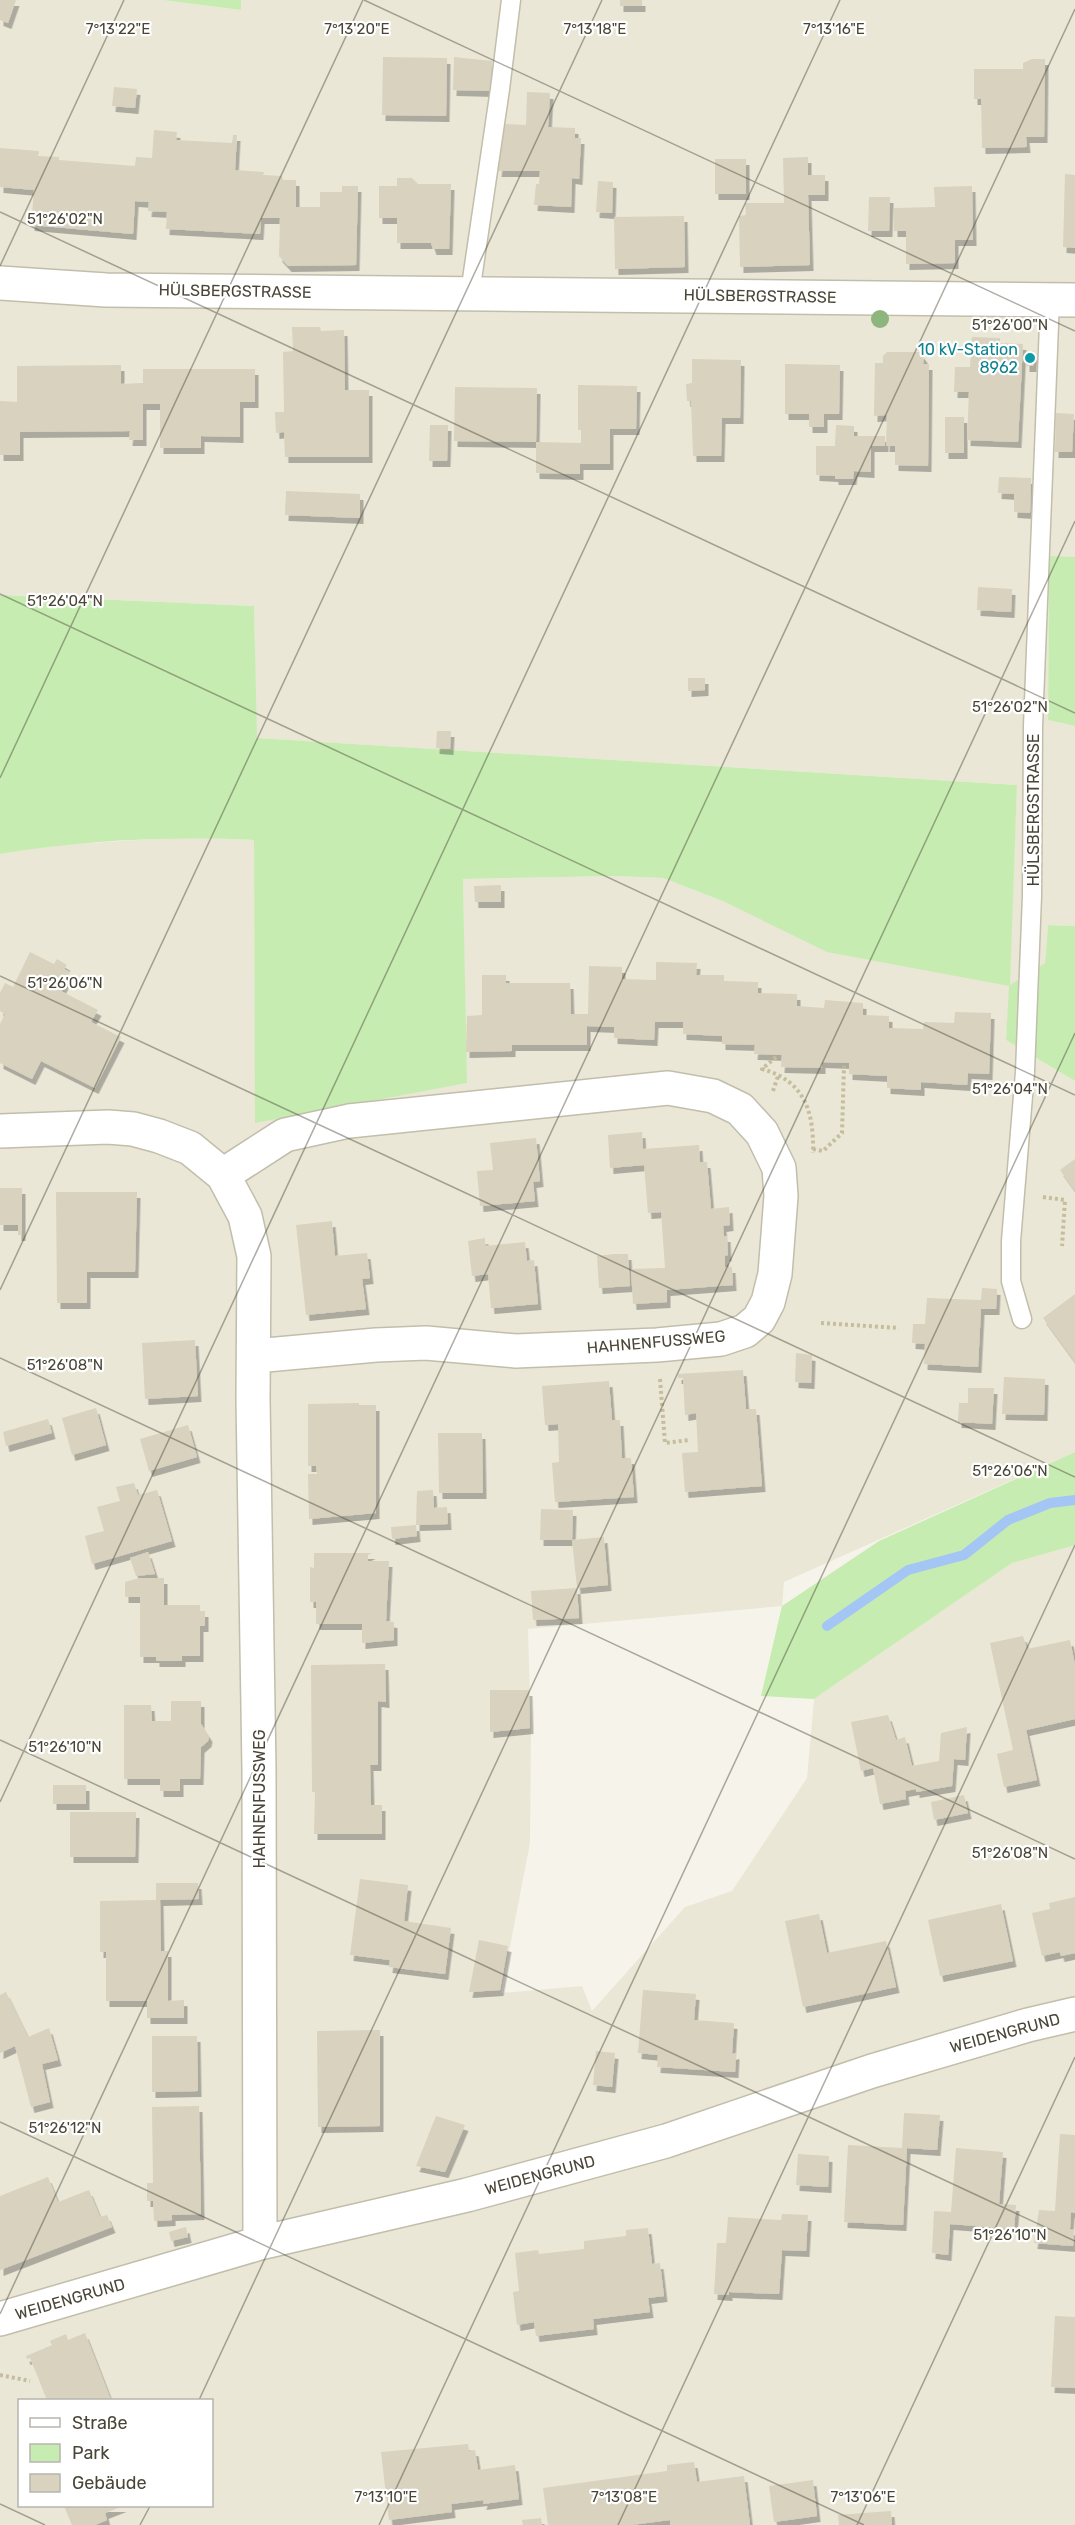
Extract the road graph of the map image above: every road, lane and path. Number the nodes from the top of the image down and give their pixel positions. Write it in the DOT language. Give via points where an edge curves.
graph roads {
  1 [pos="511,0"];
  2 [pos="0,283"];
  3 [pos="470,293"];
  4 [pos="1062,300"];
  5 [pos="776,1057"];
  6 [pos="844,1066"];
  7 [pos="0,1131"];
  8 [pos="813,1149"];
  9 [pos="812,1156"];
  10 [pos="223,1175"];
  11 [pos="1015,1193"];
  12 [pos="1062,1246"];
  13 [pos="1022,1319"];
  14 [pos="821,1323"];
  15 [pos="899,1328"];
  16 [pos="657,1345"];
  17 [pos="255,1356"];
  18 [pos="689,1440"];
  19 [pos="1075,2014"];
  20 [pos="260,2243"];
  21 [pos="0,2319"];
  22 [pos="0,2375"];
  23 [pos="30,2381"];
  1 -- 3 [label="lane"];
  2 -- 3 [label="street, HÜLSBERGSTRASSE" via="106,290"];
  3 -- 4 [label="street, HÜLSBERGSTRASSE"];
  4 -- 11 [label="lane, HÜLSBERGSTRASSE" via="1033,726 1032,896 1025,1072"];
  5 -- 8 [label="path" via="762,1069 787,1081 803,1095 809,1109"];
  6 -- 8 [label="path" via="842,1133 823,1151"];
  7 -- 10 [label="street, HAHNENFUSSWEG" via="133,1129 190,1148"];
  8 -- 9 [label="path"];
  10 -- 16 [label="street, HAHNENFUSSWEG" via="285,1135 349,1121 668,1088 713,1096 740,1109 754,1122 779,1168 781,1196 775,1274 768,1302 759,1319 745,1331 721,1339"];
  10 -- 17 [label="street, HAHNENFUSSWEG" via="245,1216 254,1256"];
  11 -- 12 [label="path" via="1065,1200"];
  11 -- 13 [label="lane, HÜLSBERGSTRASSE" via="1011,1281"];
  14 -- 15 [label="path"];
  16 -- 17 [label="street, HAHNENFUSSWEG" via="516,1351 426,1343"];
  16 -- 18 [label="path" via="665,1443"];
  17 -- 20 [label="street, HAHNENFUSSWEG"];
  19 -- 20 [label="street, WEIDENGRUND" via="872,2071 655,2144 468,2195"];
  20 -- 21 [label="street, WEIDENGRUND"];
  22 -- 23 [label="path"];
}
